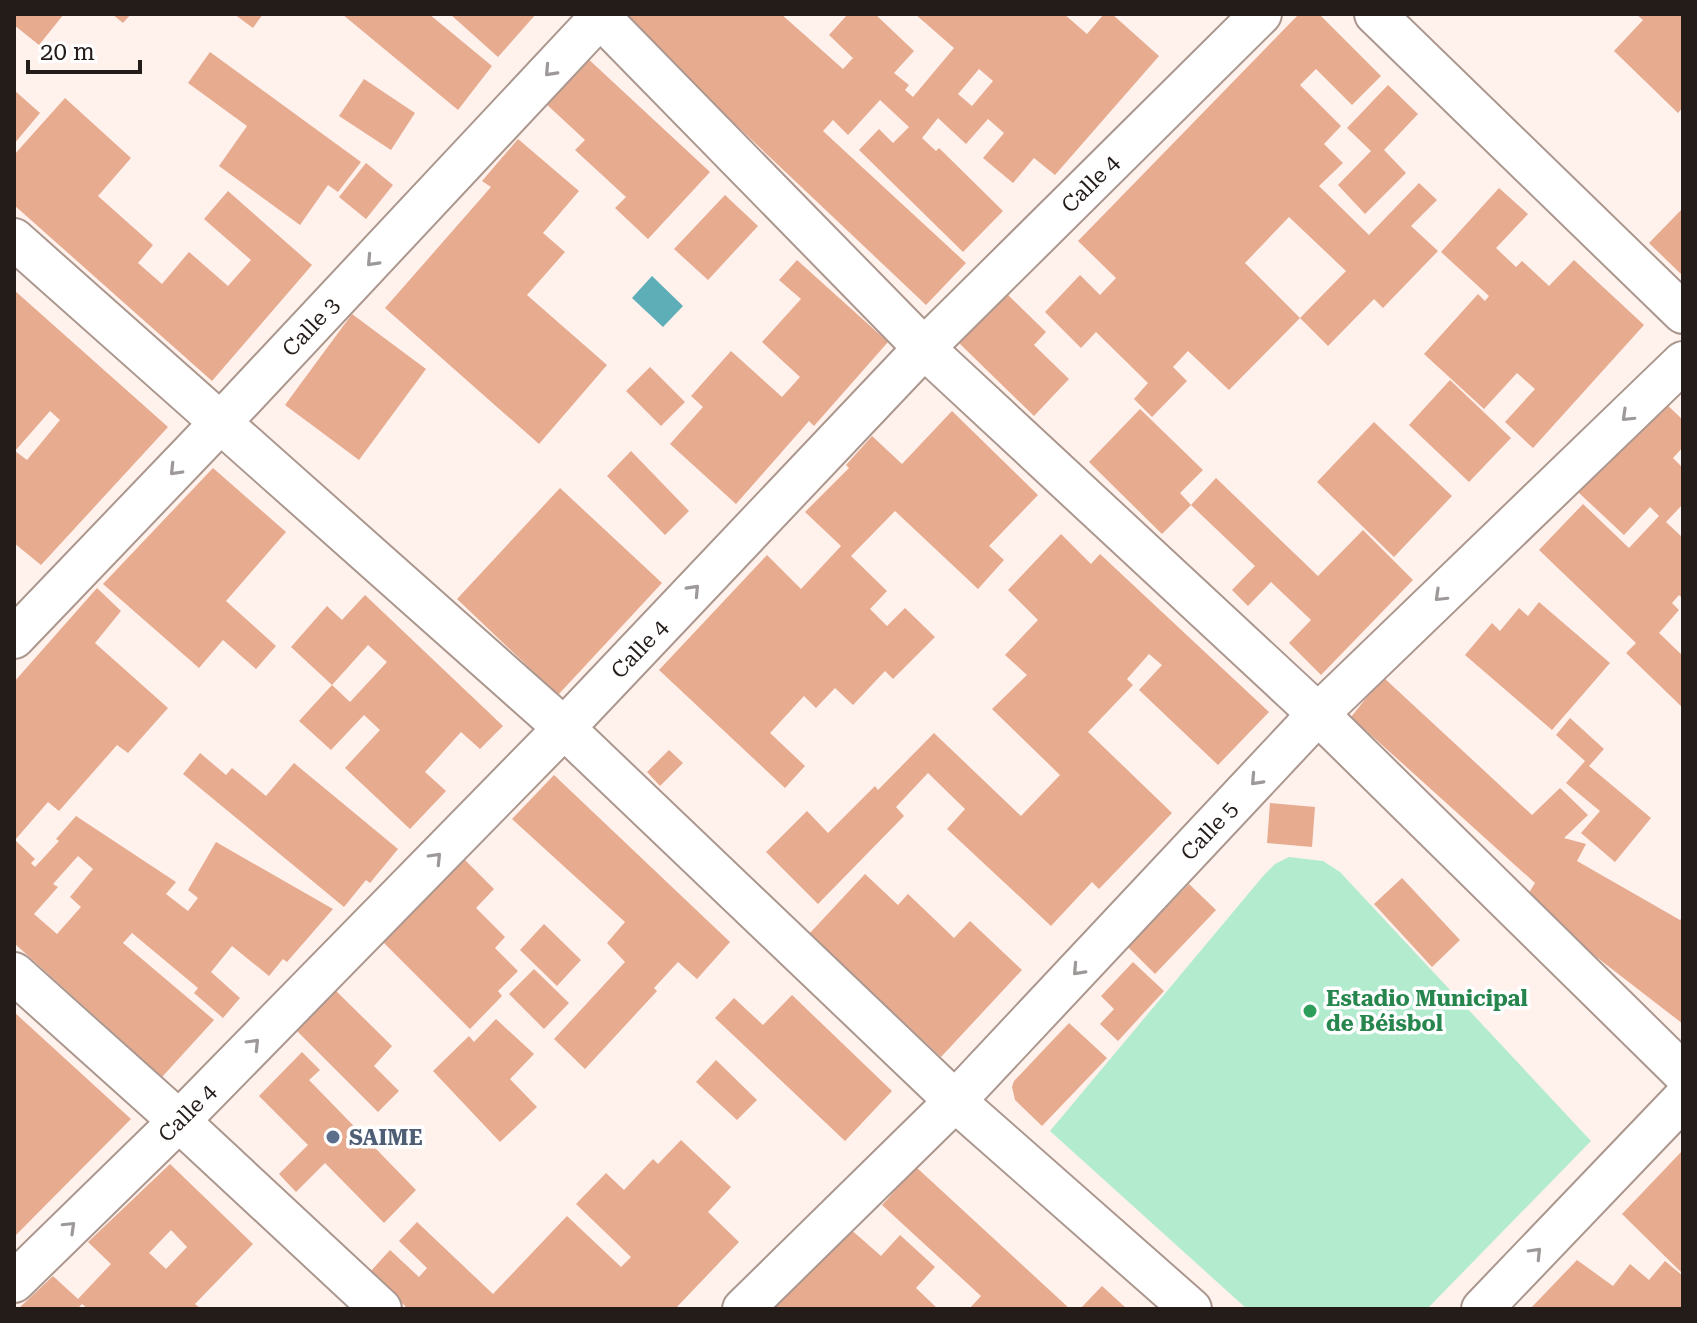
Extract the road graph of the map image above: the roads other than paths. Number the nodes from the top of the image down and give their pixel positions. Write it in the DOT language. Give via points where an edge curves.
graph roads {
  1 [pos="1261,14"];
  2 [pos="1375,14"];
  3 [pos="600,15"];
  4 [pos="14,239"];
  5 [pos="1683,313"];
  6 [pos="924,348"];
  7 [pos="1683,362"];
  8 [pos="220,423"];
  9 [pos="14,638"];
  10 [pos="1318,714"];
  11 [pos="564,728"];
  12 [pos="14,973"];
  13 [pos="1683,1073"];
  14 [pos="1683,1099"];
  15 [pos="955,1101"];
  16 [pos="179,1121"];
  17 [pos="14,1282"];
  18 [pos="381,1309"];
  19 [pos="743,1309"];
  20 [pos="1191,1309"];
  21 [pos="1482,1309"];
  1 -- 6 [label="street, Calle 4"];
  2 -- 5 [label="street"];
  3 -- 6 [label="street"];
  3 -- 8 [label="street, Calle 3, one-way"];
  4 -- 8 [label="street"];
  6 -- 10 [label="street"];
  11 -- 6 [label="street, Calle 4, one-way"];
  7 -- 10 [label="street, Calle 5, one-way"];
  8 -- 9 [label="street, Calle 3, one-way"];
  8 -- 11 [label="street"];
  10 -- 13 [label="street"];
  10 -- 15 [label="street, Calle 5, one-way"];
  11 -- 15 [label="street"];
  16 -- 11 [label="street, Calle 4, one-way"];
  12 -- 16 [label="street"];
  21 -- 14 [label="street, one-way"];
  15 -- 19 [label="street, Calle 5"];
  15 -- 20 [label="street"];
  17 -- 16 [label="street, Calle 4, one-way"];
  16 -- 18 [label="street"];
}
